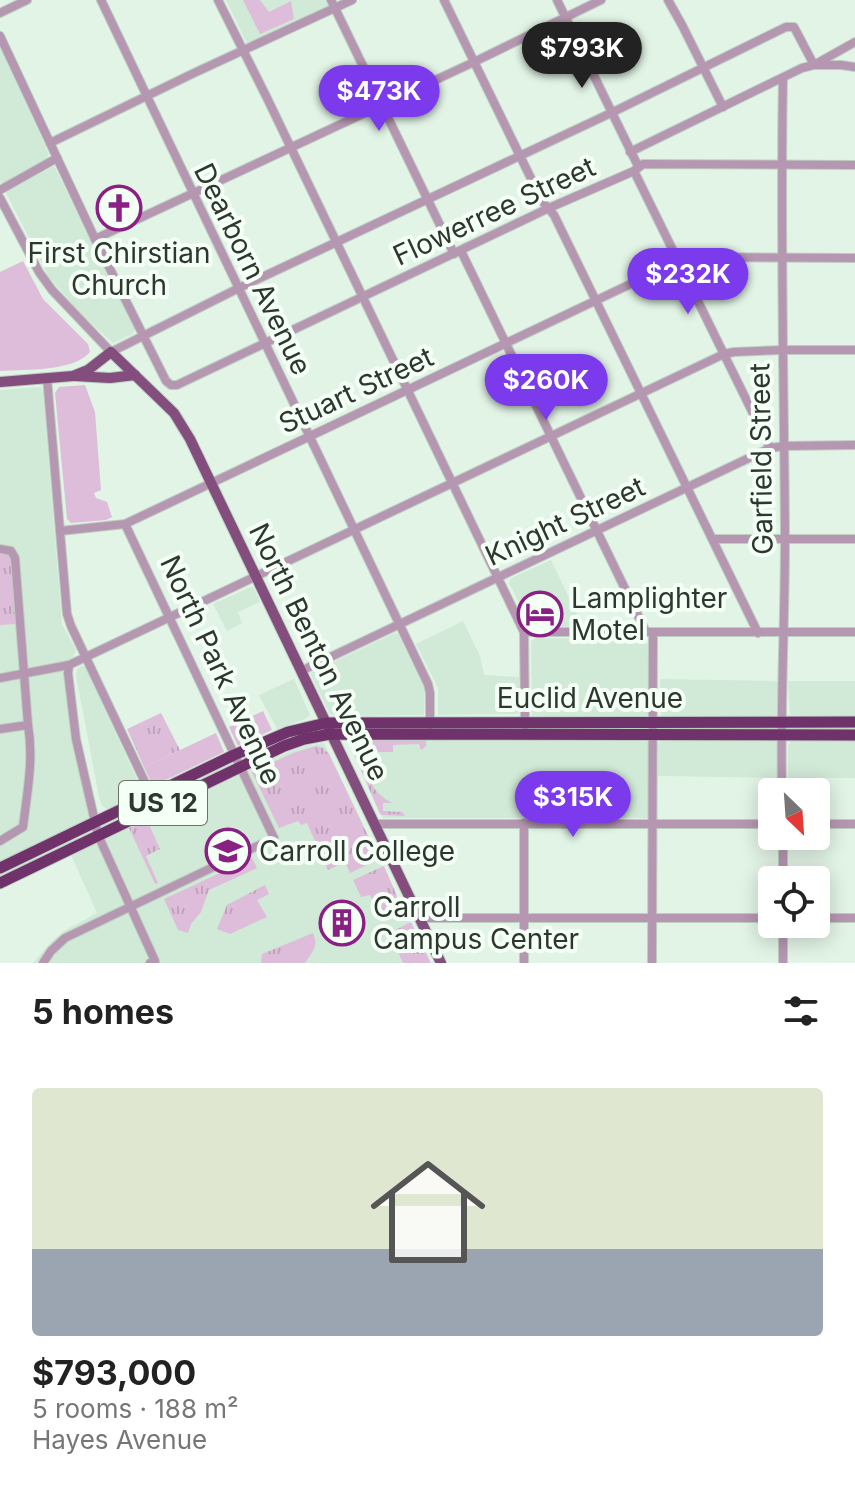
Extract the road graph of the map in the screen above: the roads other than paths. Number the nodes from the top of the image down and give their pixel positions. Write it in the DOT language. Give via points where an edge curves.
graph roads {
  1 [pos="27,0"];
  2 [pos="101,0"];
  3 [pos="218,0"];
  4 [pos="352,0"];
  5 [pos="444,0"];
  6 [pos="557,0"];
  7 [pos="601,0"];
  8 [pos="668,0"];
  9 [pos="333,4"];
  10 [pos="0,13"];
  11 [pos="565,18"];
  12 [pos="0,36"];
  13 [pos="855,42"];
  14 [pos="244,50"];
  15 [pos="474,62"];
  16 [pos="814,65"];
  17 [pos="855,67"];
  18 [pos="704,68"];
  19 [pos="783,78"];
  20 [pos="146,97"];
  21 [pos="383,104"];
  22 [pos="723,107"];
  23 [pos="611,113"];
  24 [pos="50,143"];
  25 [pos="291,148"];
  26 [pos="630,152"];
  27 [pos="520,156"];
  28 [pos="57,158"];
  29 [pos="781,165"];
  30 [pos="855,165"];
  31 [pos="636,168"];
  32 [pos="0,190"];
  33 [pos="193,193"];
  34 [pos="0,198"];
  35 [pos="428,199"];
  36 [pos="549,208"];
  37 [pos="95,239"];
  38 [pos="337,242"];
  39 [pos="457,252"];
  40 [pos="783,257"];
  41 [pos="855,258"];
  42 [pos="679,261"];
  43 [pos="239,288"];
  44 [pos="363,296"];
  45 [pos="596,299"];
  46 [pos="143,335"];
  47 [pos="265,342"];
  48 [pos="505,343"];
  49 [pos="782,350"];
  50 [pos="855,350"];
  51 [pos="111,352"];
  52 [pos="724,354"];
  53 [pos="135,375"];
  54 [pos="73,376"];
  55 [pos="47,378"];
  56 [pos="0,382"];
  57 [pos="408,390"];
  58 [pos="643,393"];
  59 [pos="310,437"];
  60 [pos="552,437"];
  61 [pos="855,445"];
  62 [pos="785,446"];
  63 [pos="770,448"];
  64 [pos="211,483"];
  65 [pos="453,484"];
  66 [pos="688,487"];
  67 [pos="125,524"];
  68 [pos="597,530"];
  69 [pos="60,531"];
  70 [pos="354,531"];
  71 [pos="713,539"];
  72 [pos="785,539"];
  73 [pos="855,539"];
  74 [pos="0,549"];
  75 [pos="256,577"];
  76 [pos="499,577"];
  77 [pos="170,618"];
  78 [pos="399,624"];
  79 [pos="524,632"];
  80 [pos="650,632"];
  81 [pos="855,632"];
  82 [pos="758,633"];
  83 [pos="784,633"];
  84 [pos="86,657"];
  85 [pos="69,665"];
  86 [pos="301,671"];
  87 [pos="24,674"];
  88 [pos="0,678"];
  89 [pos="855,722"];
  90 [pos="28,725"];
  91 [pos="328,728"];
  92 [pos="430,728"];
  93 [pos="525,728"];
  94 [pos="654,728"];
  95 [pos="781,728"];
  96 [pos="0,729"];
  97 [pos="855,735"];
  98 [pos="237,761"];
  99 [pos="782,778"];
  100 [pos="151,795"];
  101 [pos="96,821"];
  102 [pos="524,823"];
  103 [pos="374,824"];
  104 [pos="653,824"];
  105 [pos="758,824"];
  106 [pos="830,824"];
  107 [pos="855,824"];
  108 [pos="98,835"];
  109 [pos="0,841"];
  110 [pos="0,868"];
  111 [pos="0,883"];
  112 [pos="131,907"];
  113 [pos="524,917"];
  114 [pos="653,917"];
  115 [pos="419,918"];
  116 [pos="758,918"];
  117 [pos="830,918"];
  118 [pos="855,918"];
  119 [pos="783,938"];
  120 [pos="43,963"];
  121 [pos="150,963"];
  122 [pos="441,963"];
  123 [pos="524,963"];
  124 [pos="652,963"];
  125 [pos="783,963"];
  1 -- 10 [label="street"];
  2 -- 20 [label="street, Dearborn Avenue"];
  3 -- 14 [label="street"];
  4 -- 9 [label="street"];
  5 -- 15 [label="street"];
  6 -- 11 [label="street"];
  7 -- 11 [label="street"];
  8 -- 18 [label="street"];
  9 -- 14 [label="street"];
  9 -- 21 [label="street"];
  11 -- 15 [label="street"];
  11 -- 23 [label="street"];
  12 -- 24 [label="street"];
  13 -- 16 [label="street"];
  14 -- 20 [label="street"];
  14 -- 25 [label="street"];
  15 -- 21 [label="street"];
  15 -- 27 [label="street"];
  16 -- 17 [label="street"];
  16 -- 18 [label="street" via="791,26"];
  16 -- 19 [label="street"];
  18 -- 22 [label="street"];
  18 -- 23 [label="street"];
  19 -- 22 [label="street"];
  19 -- 29 [label="street, Garfield Street"];
  20 -- 24 [label="street"];
  20 -- 33 [label="street, Dearborn Avenue"];
  21 -- 25 [label="street"];
  21 -- 35 [label="street"];
  22 -- 26 [label="street"];
  23 -- 26 [label="street"];
  23 -- 27 [label="street"];
  24 -- 28 [label="street"];
  25 -- 33 [label="street"];
  25 -- 38 [label="street"];
  26 -- 31 [label="street"];
  27 -- 35 [label="street"];
  27 -- 36 [label="street"];
  28 -- 32 [label="street"];
  28 -- 37 [label="street"];
  29 -- 30 [label="street, Flowerree Street"];
  29 -- 31 [label="street, Flowerree Street"];
  29 -- 40 [label="street, Garfield Street"];
  31 -- 36 [label="street, Flowerree Street"];
  31 -- 42 [label="street"];
  33 -- 37 [label="street"];
  33 -- 43 [label="street, Dearborn Avenue"];
  34 -- 51 [label="street" via="39,272"];
  35 -- 38 [label="street"];
  35 -- 39 [label="street"];
  36 -- 39 [label="street, Flowerree Street"];
  36 -- 45 [label="street"];
  37 -- 46 [label="street"];
  38 -- 43 [label="street"];
  38 -- 44 [label="street"];
  39 -- 44 [label="street, Flowerree Street"];
  39 -- 48 [label="street"];
  40 -- 41 [label="street, Stuart Street"];
  40 -- 42 [label="street, Stuart Street"];
  40 -- 49 [label="street, Garfield Street"];
  42 -- 45 [label="street, Stuart Street"];
  42 -- 52 [label="street"];
  43 -- 46 [label="street"];
  43 -- 47 [label="street, Dearborn Avenue"];
  44 -- 47 [label="street, Flowerree Street"];
  44 -- 57 [label="street"];
  45 -- 48 [label="street, Stuart Street"];
  45 -- 58 [label="street"];
  46 -- 47 [label="street, Flowerree Street" via="171,385"];
  46 -- 51 [label="street"];
  47 -- 59 [label="street, Dearborn Avenue"];
  48 -- 57 [label="street, Stuart Street"];
  48 -- 60 [label="street"];
  49 -- 50 [label="street"];
  49 -- 52 [label="street"];
  49 -- 62 [label="street, Garfield Street"];
  51 -- 53 [label="main road"];
  51 -- 54 [label="main road"];
  52 -- 58 [label="street"];
  52 -- 63 [label="street"];
  53 -- 54 [label="main road"];
  53 -- 64 [label="main road, North Benton Avenue" via="179,420"];
  54 -- 55 [label="main road"];
  55 -- 56 [label="main road"];
  55 -- 69 [label="street"];
  57 -- 59 [label="street, Stuart Street"];
  57 -- 65 [label="street"];
  58 -- 60 [label="street"];
  58 -- 66 [label="street"];
  59 -- 64 [label="street, Stuart Street"];
  59 -- 70 [label="street, Dearborn Avenue"];
  60 -- 65 [label="street"];
  60 -- 68 [label="street"];
  61 -- 62 [label="street, Knight Street"];
  62 -- 63 [label="street, Knight Street"];
  62 -- 72 [label="street, Garfield Street"];
  63 -- 66 [label="street, Knight Street"];
  64 -- 67 [label="street, Stuart Street"];
  64 -- 75 [label="main road, North Benton Avenue"];
  65 -- 70 [label="street"];
  65 -- 76 [label="street"];
  66 -- 68 [label="street, Knight Street"];
  66 -- 71 [label="street"];
  67 -- 69 [label="street, Stuart Street"];
  67 -- 77 [label="street, North Park Avenue"];
  68 -- 76 [label="street, Knight Street"];
  68 -- 80 [label="street"];
  69 -- 84 [label="street" via="67,614"];
  70 -- 75 [label="street"];
  70 -- 78 [label="street, Dearborn Avenue"];
  71 -- 72 [label="street"];
  71 -- 82 [label="street"];
  72 -- 73 [label="street"];
  72 -- 83 [label="street, Garfield Street"];
  74 -- 87 [label="street" via="15,558"];
  75 -- 77 [label="street"];
  75 -- 86 [label="main road, North Benton Avenue"];
  76 -- 78 [label="street, Knight Street"];
  76 -- 79 [label="street"];
  77 -- 84 [label="street"];
  77 -- 98 [label="street, North Park Avenue"];
  78 -- 86 [label="street, Knight Street"];
  78 -- 92 [label="street, Dearborn Avenue" via="428,684"];
  79 -- 80 [label="street"];
  79 -- 93 [label="street"];
  80 -- 82 [label="street"];
  80 -- 94 [label="street"];
  81 -- 83 [label="street"];
  82 -- 83 [label="street"];
  83 -- 95 [label="street, Garfield Street"];
  84 -- 85 [label="street"];
  84 -- 100 [label="street"];
  85 -- 87 [label="street"];
  85 -- 101 [label="street" via="76,739"];
  86 -- 91 [label="main road, North Benton Avenue"];
  87 -- 88 [label="street"];
  87 -- 90 [label="street"];
  89 -- 95 [label="highway, Euclid Avenue / US 12"];
  90 -- 96 [label="street"];
  90 -- 109 [label="street" via="30,775 23,827"];
  91 -- 92 [label="highway, Euclid Avenue / US 12"];
  91 -- 98 [label="highway, US 12"];
  91 -- 103 [label="main road, North Benton Avenue"];
  92 -- 93 [label="highway, Euclid Avenue / US 12"];
  93 -- 94 [label="highway, Euclid Avenue / US 12"];
  94 -- 95 [label="highway, Euclid Avenue / US 12"];
  94 -- 104 [label="street"];
  95 -- 97 [label="highway, Euclid Avenue / US 12"];
  95 -- 99 [label="street, Garfield Street"];
  98 -- 100 [label="highway, US 12"];
  98 -- 108 [label="highway, US 12"];
  98 -- 112 [label="street, North Park Avenue" via="274,838"];
  100 -- 101 [label="highway, US 12"];
  101 -- 108 [label="street"];
  101 -- 110 [label="highway, US 12"];
  102 -- 103 [label="street"];
  102 -- 104 [label="street"];
  102 -- 113 [label="street"];
  103 -- 115 [label="main road, North Benton Avenue"];
  104 -- 105 [label="street"];
  104 -- 114 [label="street"];
  106 -- 107 [label="street"];
  108 -- 111 [label="highway, US 12"];
  108 -- 112 [label="street"];
  112 -- 120 [label="street" via="65,938"];
  112 -- 121 [label="street" via="155,961"];
  113 -- 114 [label="street"];
  113 -- 115 [label="street"];
  113 -- 123 [label="street"];
  114 -- 116 [label="street"];
  114 -- 124 [label="street"];
  115 -- 122 [label="main road, North Benton Avenue"];
  117 -- 118 [label="street"];
  119 -- 125 [label="street"];
}
